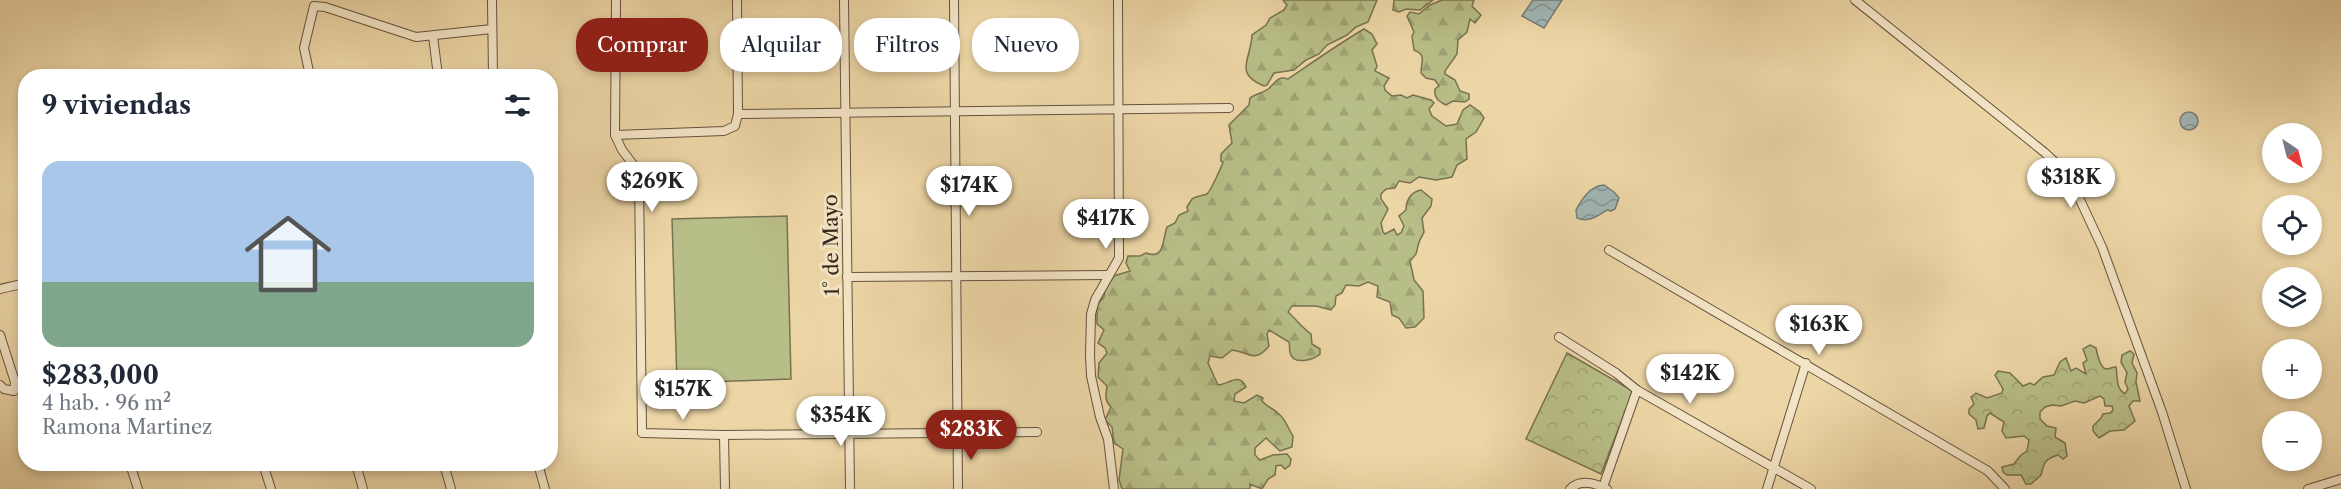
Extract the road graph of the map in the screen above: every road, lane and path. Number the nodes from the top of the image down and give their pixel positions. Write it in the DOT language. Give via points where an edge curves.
graph roads {
  1 [pos="492,0"];
  2 [pos="616,0"];
  3 [pos="737,0"];
  4 [pos="844,0"];
  5 [pos="954,0"];
  6 [pos="1118,0"];
  7 [pos="1855,0"];
  8 [pos="311,3"];
  9 [pos="492,29"];
  10 [pos="433,36"];
  11 [pos="308,69"];
  12 [pos="437,69"];
  13 [pos="493,69"];
  14 [pos="1229,108"];
  15 [pos="1118,109"];
  16 [pos="955,111"];
  17 [pos="845,112"];
  18 [pos="738,114"];
  19 [pos="615,135"];
  20 [pos="1609,250"];
  21 [pos="1108,274"];
  22 [pos="848,277"];
  23 [pos="957,277"];
  24 [pos="18,285"];
  25 [pos="0,289"];
  26 [pos="0,335"];
  27 [pos="1559,337"];
  28 [pos="1806,363"];
  29 [pos="0,385"];
  30 [pos="1637,390"];
  31 [pos="1037,432"];
  32 [pos="849,434"];
  33 [pos="958,434"];
  34 [pos="724,435"];
  35 [pos="1773,467"];
  36 [pos="132,471"];
  37 [pos="265,471"];
  38 [pos="358,471"];
  39 [pos="446,471"];
  40 [pos="540,471"];
  41 [pos="2341,479"];
  42 [pos="1605,488"];
  43 [pos="138,489"];
  44 [pos="271,489"];
  45 [pos="363,489"];
  46 [pos="451,489"];
  47 [pos="545,489"];
  48 [pos="725,489"];
  49 [pos="850,489"];
  50 [pos="958,489"];
  51 [pos="1114,489"];
  52 [pos="1570,489"];
  53 [pos="1767,489"];
  54 [pos="1811,489"];
  55 [pos="2005,489"];
  56 [pos="2186,489"];
  57 [pos="2308,489"];
  1 -- 9 [label="street"];
  2 -- 19 [label="street"];
  3 -- 18 [label="street"];
  4 -- 17 [label="street, 1° de Mayo"];
  5 -- 16 [label="street"];
  6 -- 15 [label="street"];
  7 -- 56 [label="street" via="2068,174 2102,247"];
  8 -- 10 [label="street" via="416,37"];
  8 -- 11 [label="street" via="304,48"];
  9 -- 10 [label="street"];
  9 -- 13 [label="street"];
  10 -- 12 [label="street"];
  14 -- 15 [label="street"];
  15 -- 16 [label="street"];
  15 -- 21 [label="street" via="1119,258"];
  16 -- 17 [label="street"];
  16 -- 23 [label="street"];
  17 -- 18 [label="street"];
  17 -- 22 [label="street, 1° de Mayo"];
  18 -- 19 [label="street" via="735,126 724,131"];
  19 -- 34 [label="street" via="639,177 642,433"];
  20 -- 28 [label="street"];
  21 -- 23 [label="street"];
  21 -- 51 [label="street" via="1091,314 1091,376 1108,439"];
  22 -- 23 [label="street"];
  22 -- 32 [label="street, 1° de Mayo"];
  23 -- 33 [label="street"];
  24 -- 25 [label="street"];
  26 -- 29 [label="street" via="15,382 14,391"];
  27 -- 30 [label="street"];
  28 -- 35 [label="street"];
  28 -- 55 [label="street" via="1988,471"];
  30 -- 35 [label="street"];
  30 -- 42 [label="street"];
  31 -- 33 [label="street"];
  32 -- 33 [label="street"];
  32 -- 34 [label="street"];
  32 -- 49 [label="street, 1° de Mayo"];
  33 -- 50 [label="street"];
  34 -- 48 [label="street"];
  35 -- 53 [label="street"];
  35 -- 54 [label="street"];
  36 -- 43 [label="street"];
  37 -- 44 [label="street"];
  38 -- 45 [label="street"];
  39 -- 46 [label="street"];
  40 -- 47 [label="street"];
  41 -- 57 [label="street"];
  42 -- 52 [label="street" via="1578,483"];
}
